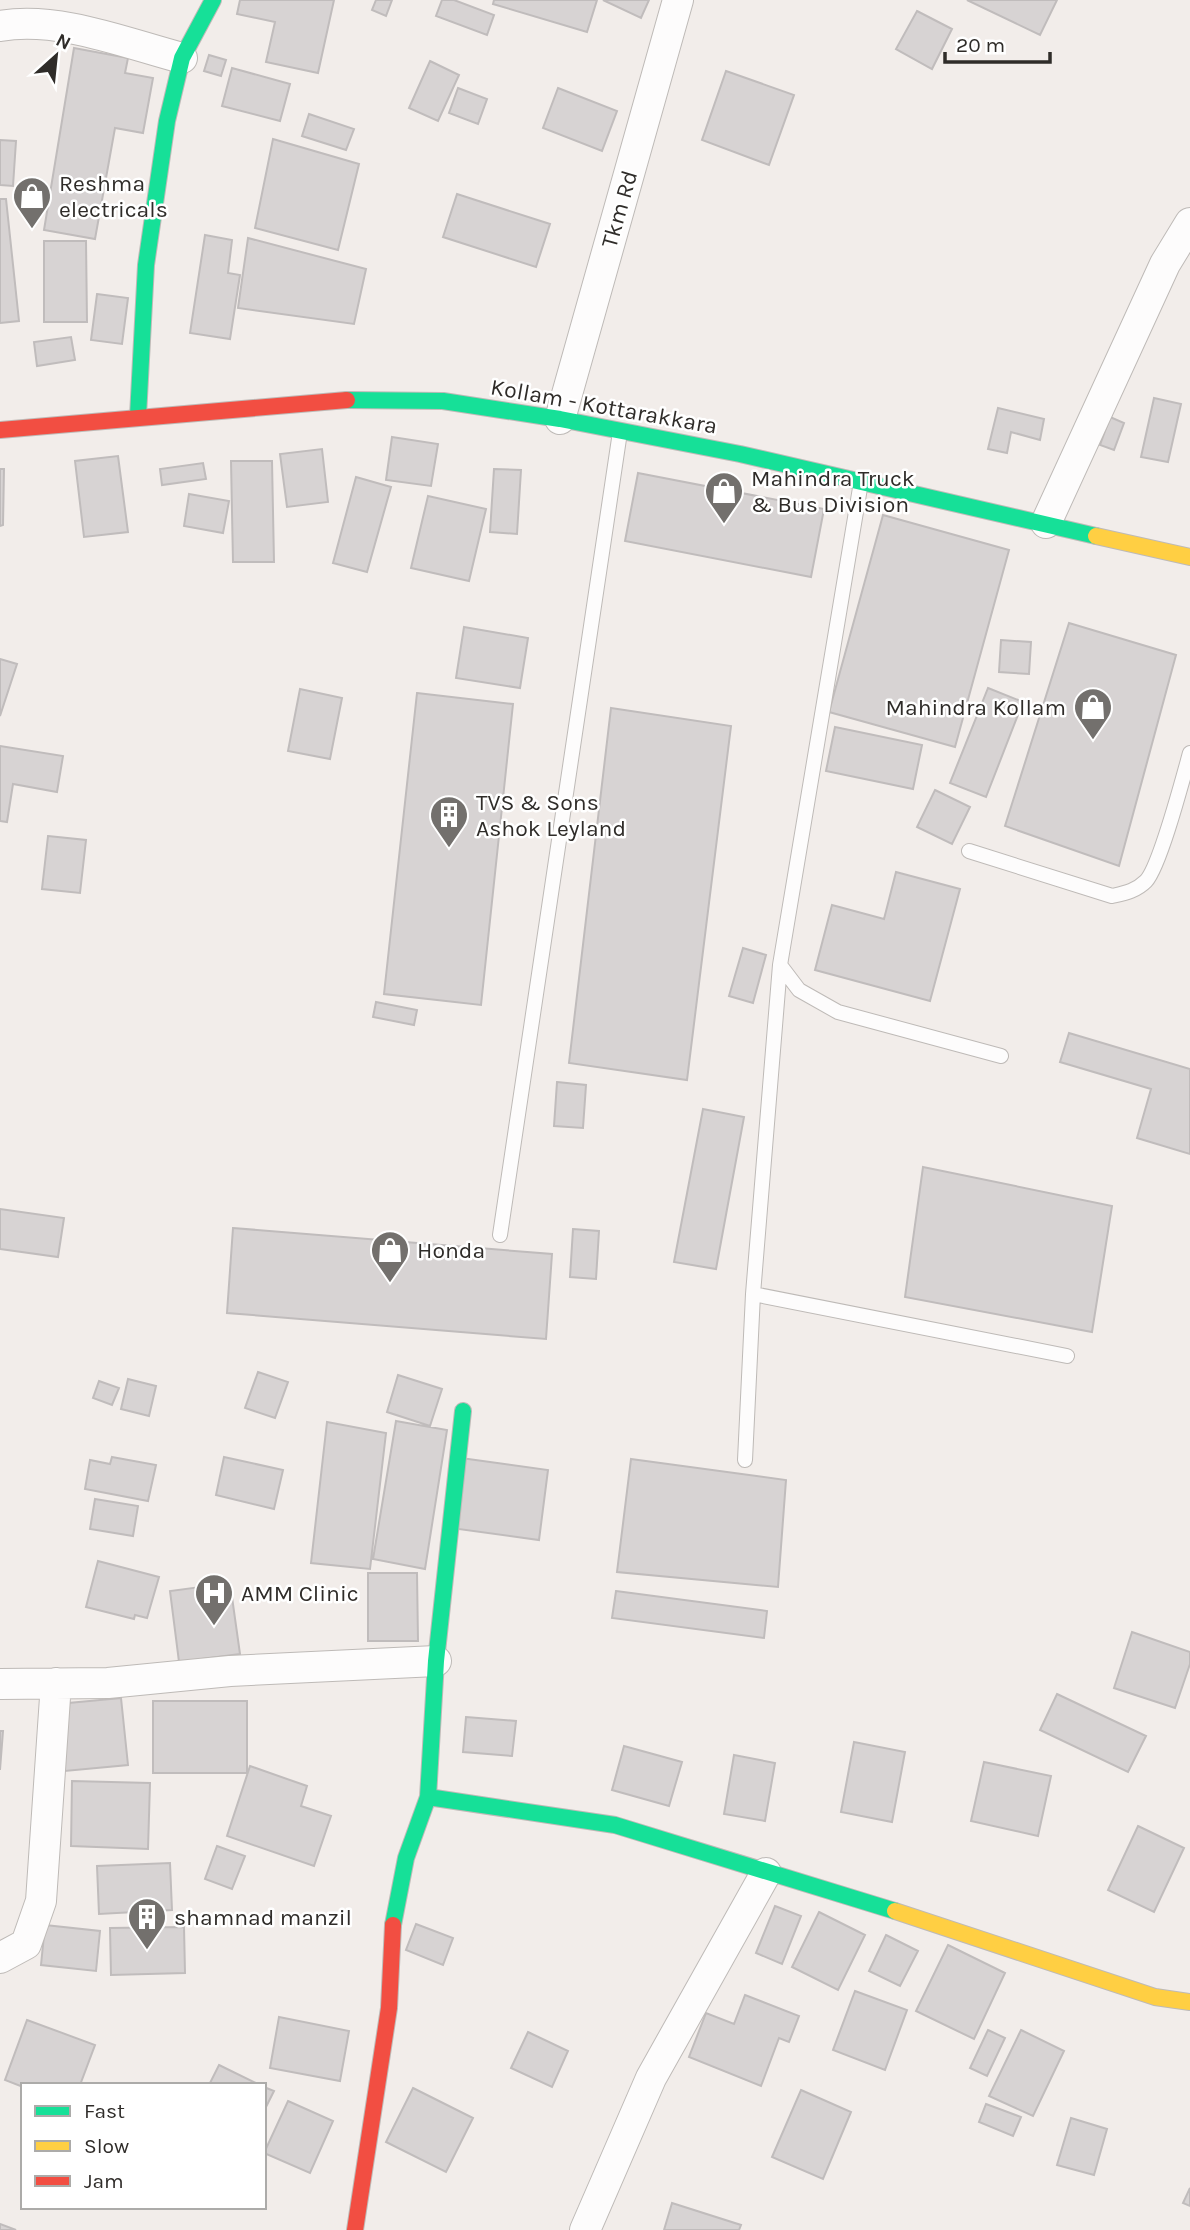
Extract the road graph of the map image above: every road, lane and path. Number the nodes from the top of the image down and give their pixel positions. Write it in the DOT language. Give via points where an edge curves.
graph roads {
  1 [pos="213,0"];
  2 [pos="678,0"];
  3 [pos="0,26"];
  4 [pos="182,58"];
  5 [pos="1190,223"];
  6 [pos="138,416"];
  7 [pos="560,419"];
  8 [pos="0,430"];
  9 [pos="621,430"];
  10 [pos="862,481"];
  11 [pos="1046,523"];
  12 [pos="1190,557"];
  13 [pos="1190,753"];
  14 [pos="969,851"];
  15 [pos="780,965"];
  16 [pos="1001,1056"];
  17 [pos="500,1235"];
  18 [pos="753,1294"];
  19 [pos="1067,1356"];
  20 [pos="463,1411"];
  21 [pos="745,1460"];
  22 [pos="436,1661"];
  23 [pos="56,1683"];
  24 [pos="0,1684"];
  25 [pos="428,1797"];
  26 [pos="766,1873"];
  27 [pos="0,1958"];
  28 [pos="1190,2002"];
  29 [pos="355,2230"];
  30 [pos="585,2230"];
  1 -- 4 [label="street"];
  2 -- 7 [label="street, Tkm Rd"];
  3 -- 4 [label="street" via="23,22 87,32"];
  4 -- 6 [label="street" via="167,121 146,265"];
  5 -- 11 [label="street" via="1165,264"];
  6 -- 7 [label="street, Kollam - Kottarakkara" via="335,400 443,401"];
  6 -- 8 [label="street, Kollam - Kottarakkara"];
  7 -- 9 [label="street, Kollam - Kottarakkara"];
  9 -- 10 [label="street, Kollam - Kottarakkara"];
  9 -- 17 [label="lane"];
  10 -- 11 [label="street, Kollam - Kottarakkara"];
  10 -- 15 [label="lane"];
  11 -- 12 [label="street, Kollam - Kottarakkara"];
  13 -- 14 [label="lane" via="1158,858 1147,880 1130,892 1112,896"];
  15 -- 16 [label="lane" via="799,990 838,1012"];
  15 -- 18 [label="lane"];
  18 -- 19 [label="lane"];
  18 -- 21 [label="lane"];
  20 -- 22 [label="street"];
  22 -- 23 [label="street"];
  22 -- 25 [label="street"];
  23 -- 24 [label="street"];
  23 -- 27 [label="street" via="41,1901 26,1944"];
  25 -- 26 [label="street" via="615,1825"];
  25 -- 29 [label="street" via="406,1858 394,1911 389,2008"];
  26 -- 28 [label="street" via="1155,1997"];
  26 -- 30 [label="street" via="651,2078"];
}
